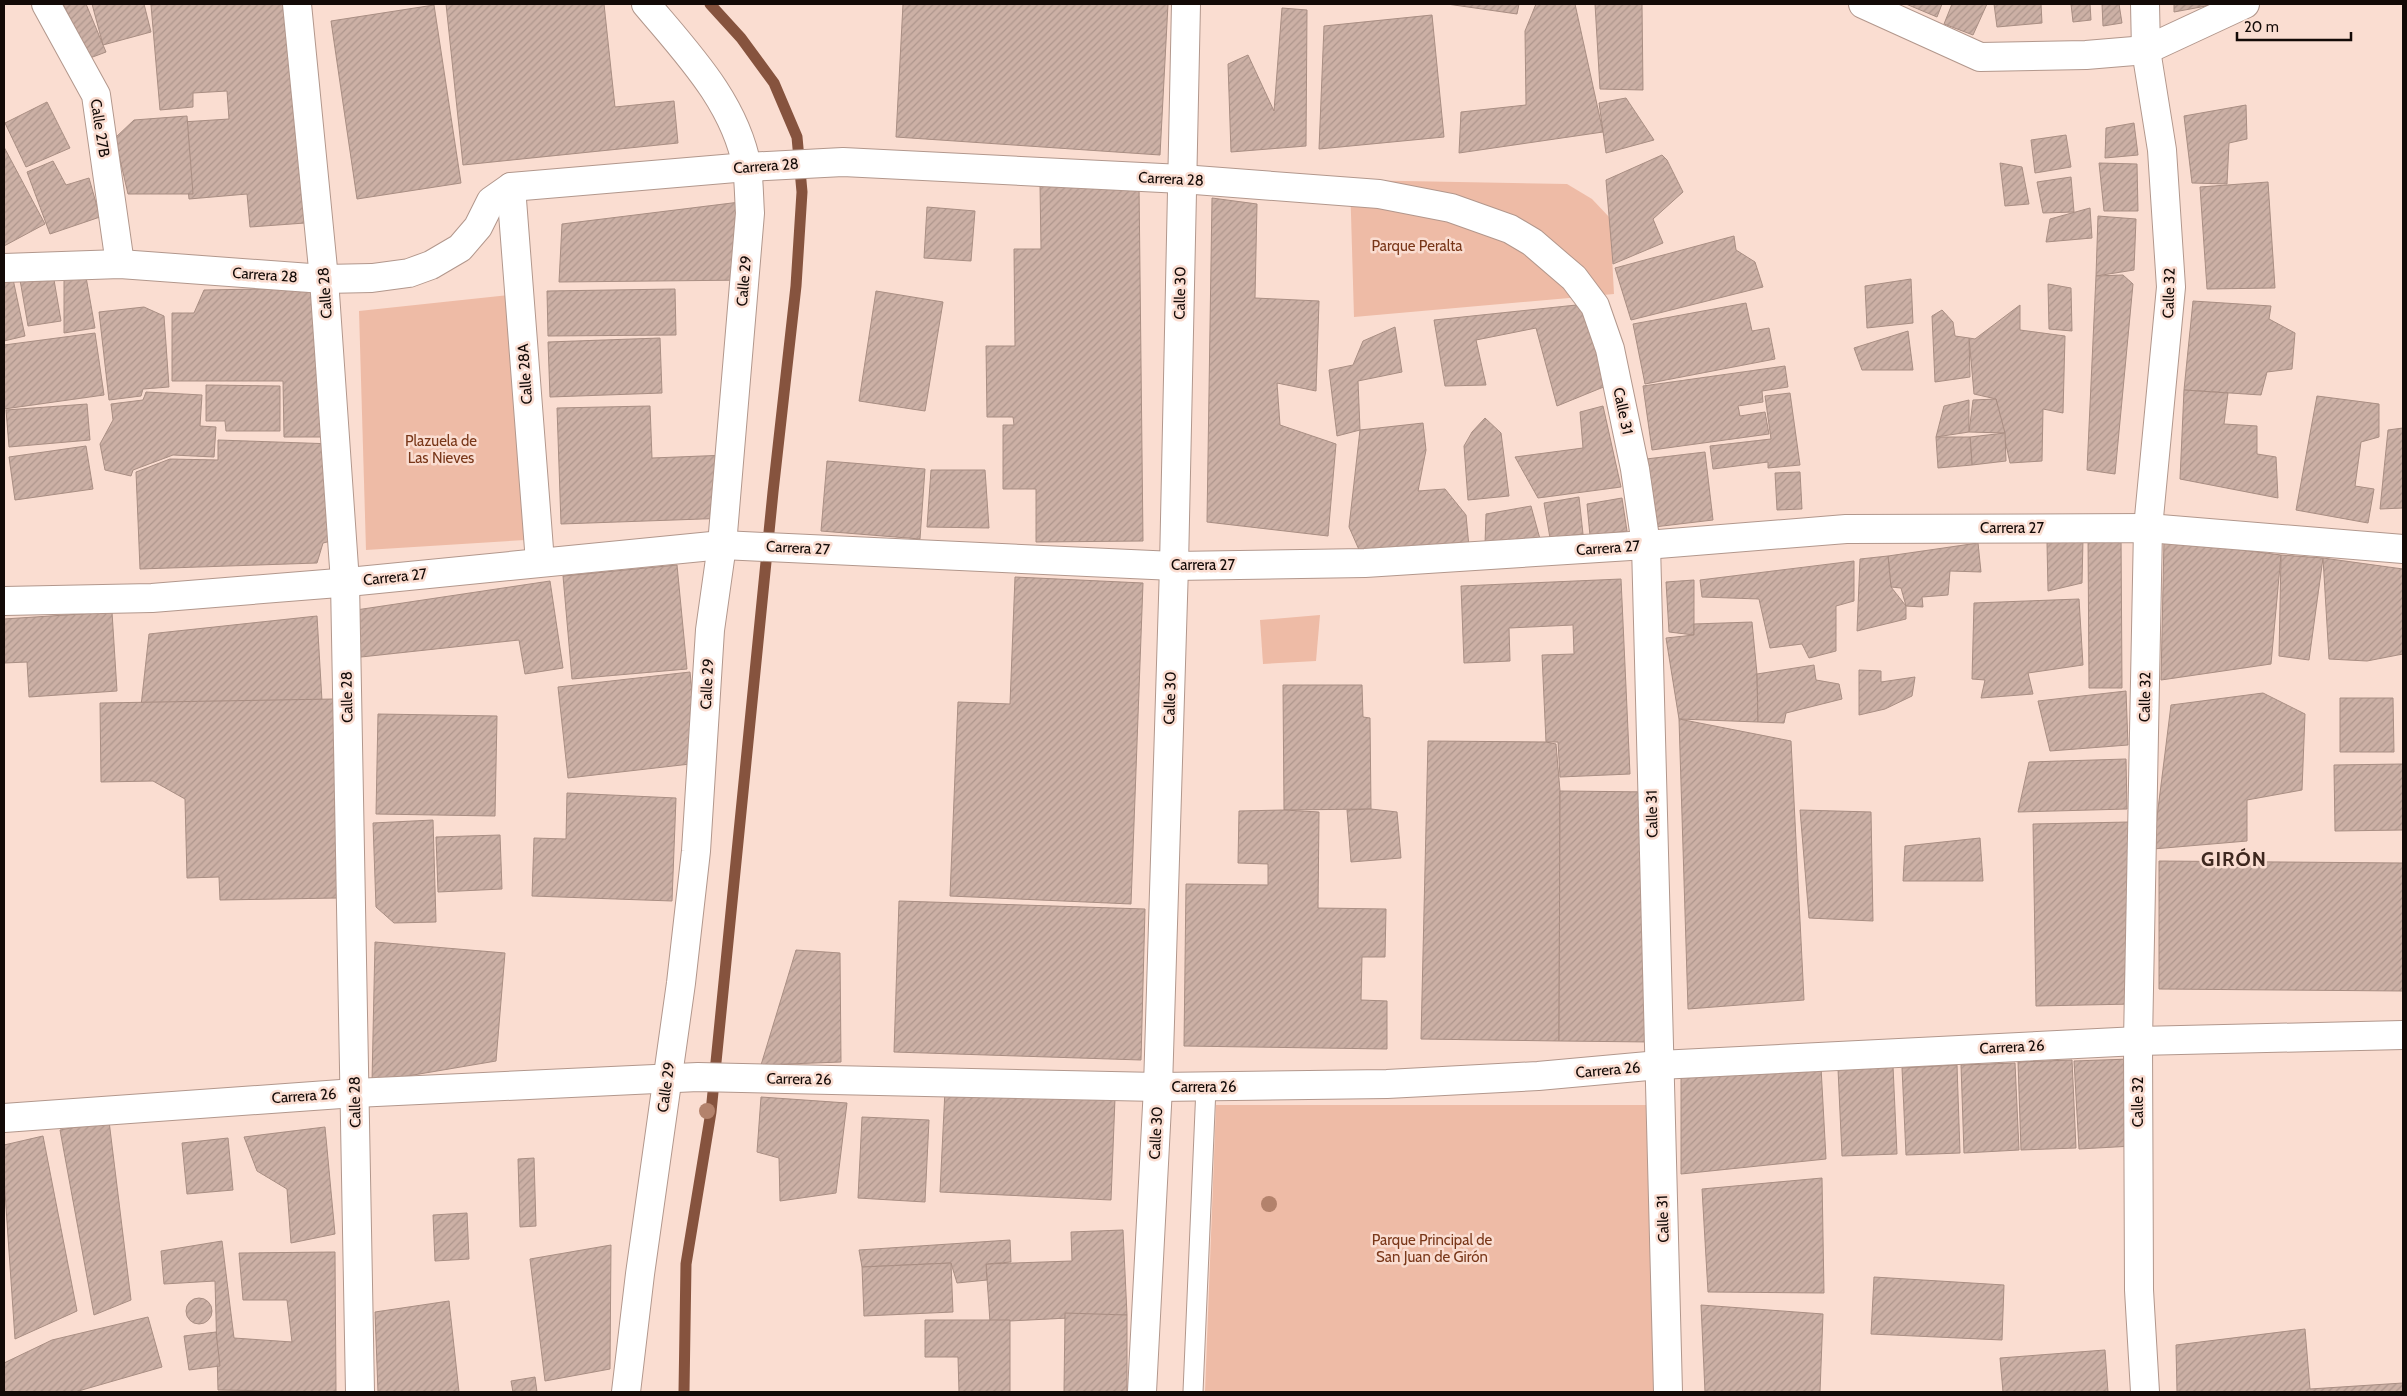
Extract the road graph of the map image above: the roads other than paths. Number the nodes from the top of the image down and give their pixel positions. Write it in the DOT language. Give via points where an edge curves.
graph roads {
  1 [pos="46,4"];
  2 [pos="297,4"];
  3 [pos="646,4"];
  4 [pos="1186,4"];
  5 [pos="1863,4"];
  6 [pos="2145,4"];
  7 [pos="2245,4"];
  8 [pos="2146,50"];
  9 [pos="747,167"];
  10 [pos="1182,179"];
  11 [pos="511,187"];
  12 [pos="1553,258"];
  13 [pos="120,264"];
  14 [pos="4,268"];
  15 [pos="324,279"];
  16 [pos="2148,528"];
  17 [pos="734,545"];
  18 [pos="1646,545"];
  19 [pos="2403,549"];
  20 [pos="540,562"];
  21 [pos="1174,566"];
  22 [pos="345,582"];
  23 [pos="4,602"];
  24 [pos="2403,1035"];
  25 [pos="2138,1041"];
  26 [pos="1659,1065"];
  27 [pos="667,1079"];
  28 [pos="1158,1087"];
  29 [pos="1206,1087"];
  30 [pos="354,1093"];
  31 [pos="4,1118"];
  32 [pos="360,1392"];
  33 [pos="626,1392"];
  34 [pos="1142,1392"];
  35 [pos="1193,1392"];
  36 [pos="1668,1392"];
  37 [pos="2145,1392"];
  1 -- 13 [label="street, Calle 27B" via="96,95"];
  2 -- 15 [label="street, Calle 28"];
  3 -- 9 [label="street, Calle 29" via="705,74 732,121"];
  4 -- 10 [label="street, Calle 30"];
  5 -- 8 [label="street" via="1980,57"];
  6 -- 8 [label="street, Calle 32"];
  7 -- 8 [label="street"];
  8 -- 16 [label="street, Calle 32" via="2162,150 2171,287"];
  9 -- 10 [label="street, Carrera 28" via="843,162"];
  9 -- 11 [label="street, Carrera 28"];
  9 -- 17 [label="street, Calle 29" via="750,213"];
  10 -- 12 [label="street, Carrera 28" via="1379,194 1451,208 1510,230"];
  10 -- 21 [label="street, Calle 30"];
  11 -- 15 [label="street, Carrera 28" via="491,201 478,228 460,248 431,265 409,273 372,278"];
  11 -- 20 [label="street, Calle 28A"];
  12 -- 18 [label="street, Calle 31" via="1574,278 1595,306 1603,326 1635,469"];
  13 -- 14 [label="street, Carrera 28"];
  13 -- 15 [label="street, Carrera 28"];
  15 -- 22 [label="street, Calle 28"];
  16 -- 18 [label="street, Carrera 27" via="1846,529"];
  16 -- 19 [label="street, Carrera 27"];
  16 -- 25 [label="street, Calle 32"];
  17 -- 20 [label="street, Carrera 27"];
  17 -- 21 [label="street, Carrera 27"];
  17 -- 27 [label="street, Calle 29" via="710,630 696,851"];
  18 -- 21 [label="street, Carrera 27" via="1365,563"];
  18 -- 26 [label="street, Calle 31"];
  20 -- 22 [label="street, Carrera 27"];
  21 -- 28 [label="street, Calle 30"];
  22 -- 23 [label="street, Carrera 27" via="152,598"];
  22 -- 30 [label="street, Calle 28"];
  24 -- 25 [label="street, Carrera 26"];
  25 -- 26 [label="street, Carrera 26"];
  25 -- 37 [label="street, Calle 32" via="2139,1290"];
  26 -- 29 [label="street, Carrera 26" via="1538,1076 1387,1084"];
  26 -- 36 [label="street, Calle 31"];
  27 -- 28 [label="street, Carrera 26"];
  27 -- 30 [label="street, Carrera 26"];
  27 -- 33 [label="street, Calle 29"];
  28 -- 29 [label="street, Carrera 26"];
  28 -- 34 [label="street, Calle 30"];
  29 -- 35 [label="lane"];
  30 -- 31 [label="street, Carrera 26"];
  30 -- 32 [label="street, Calle 28"];
}
